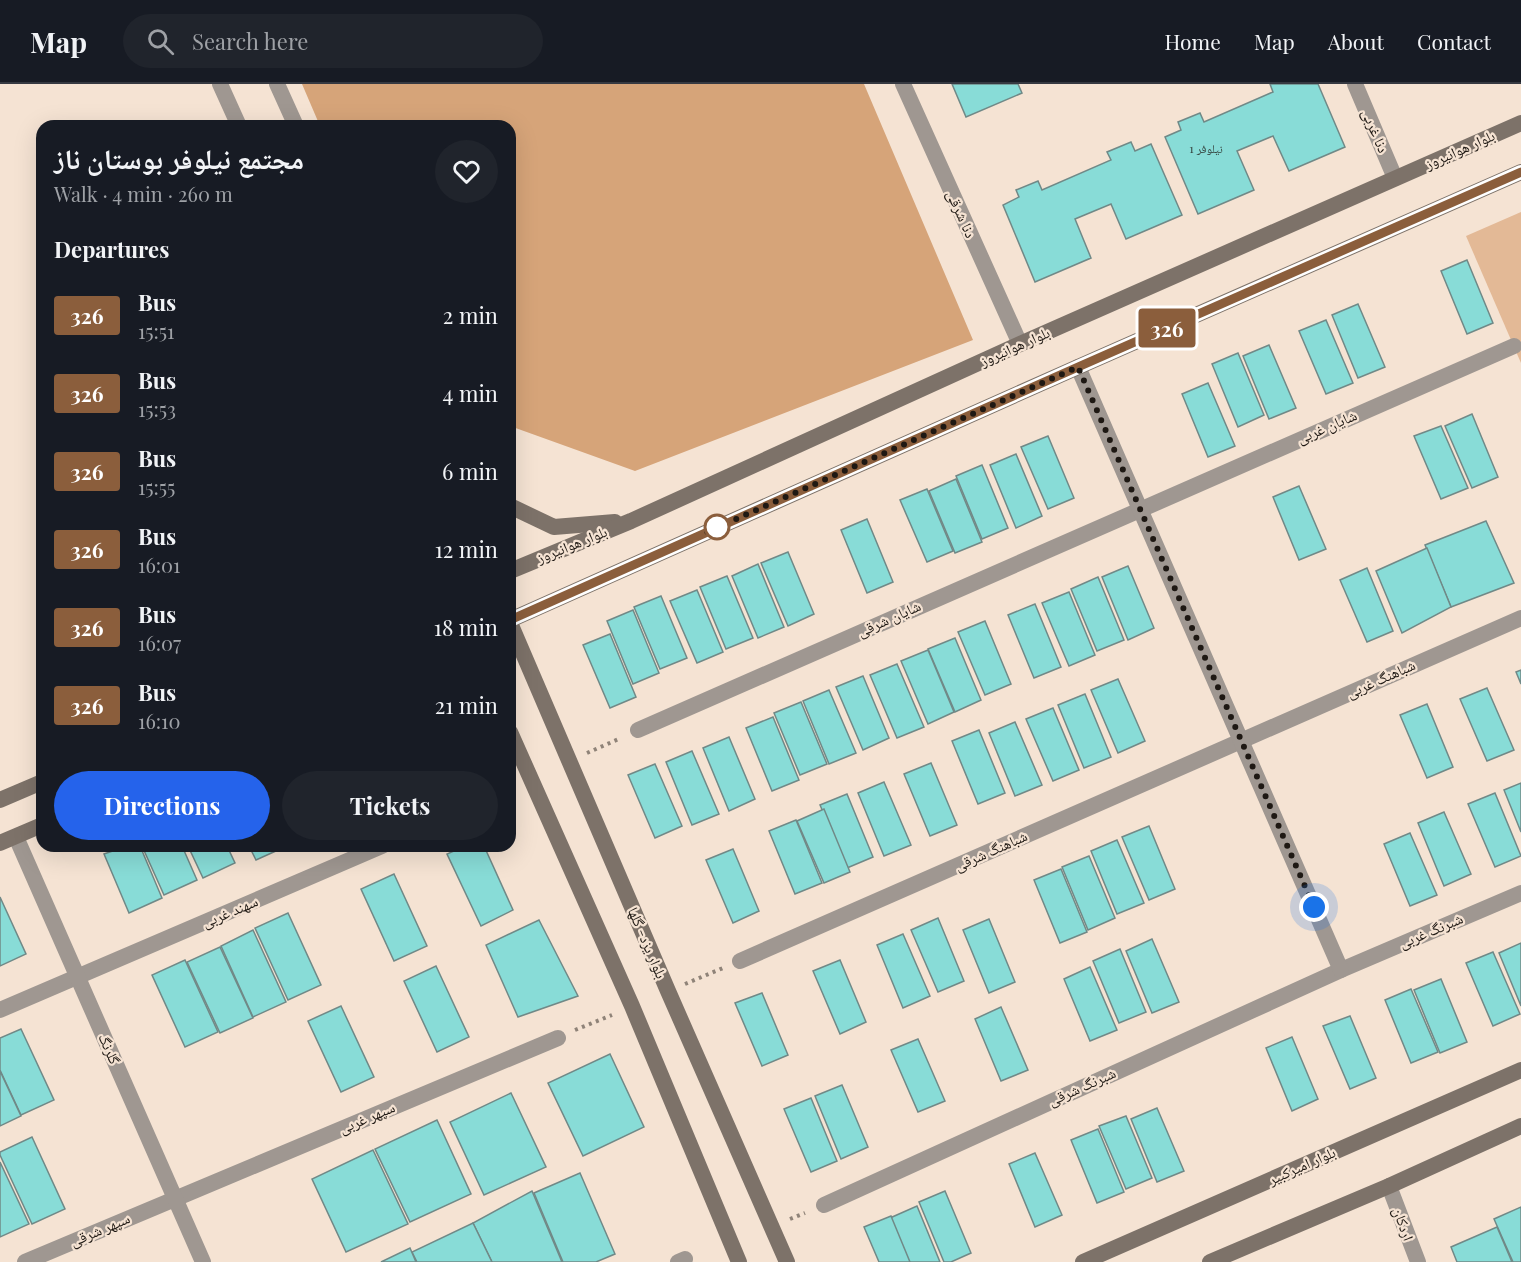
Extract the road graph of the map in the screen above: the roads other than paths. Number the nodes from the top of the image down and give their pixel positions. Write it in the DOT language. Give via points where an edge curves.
graph roads {
  1 [pos="220,84"];
  2 [pos="277,84"];
  3 [pos="903,84"];
  4 [pos="1355,84"];
  5 [pos="236,120"];
  6 [pos="293,120"];
  7 [pos="1521,123"];
  8 [pos="1521,172"];
  9 [pos="1395,178"];
  10 [pos="1020,344"];
  11 [pos="1514,346"];
  12 [pos="1078,367"];
  13 [pos="1140,508"];
  14 [pos="516,509"];
  15 [pos="631,521"];
  16 [pos="516,569"];
  17 [pos="516,618"];
  18 [pos="1521,618"];
  19 [pos="516,635"];
  20 [pos="638,730"];
  21 [pos="1241,740"];
  22 [pos="516,745"];
  23 [pos="36,785"];
  24 [pos="0,800"];
  25 [pos="36,828"];
  26 [pos="8,840"];
  27 [pos="368,852"];
  28 [pos="1521,893"];
  29 [pos="740,961"];
  30 [pos="1341,970"];
  31 [pos="77,978"];
  32 [pos="0,1010"];
  33 [pos="558,1038"];
  34 [pos="1521,1070"];
  35 [pos="1521,1126"];
  36 [pos="1389,1186"];
  37 [pos="176,1199"];
  38 [pos="824,1205"];
  39 [pos="25,1262"];
  40 [pos="203,1262"];
  41 [pos="740,1262"];
  42 [pos="787,1262"];
  43 [pos="1083,1262"];
  44 [pos="1210,1262"];
  45 [pos="1418,1262"];
  1 -- 5 [label="street"];
  2 -- 6 [label="street"];
  3 -- 10 [label="street, دنا شرقی"];
  4 -- 9 [label="street, دنا غربی"];
  7 -- 9 [label="main road, بلوار هوانیروز"];
  8 -- 12 [label="main road"];
  9 -- 10 [label="main road, بلوار هوانیروز"];
  10 -- 15 [label="main road, بلوار هوانیروز"];
  11 -- 13 [label="street, شایان غربی"];
  12 -- 13 [label="street"];
  12 -- 17 [label="main road"];
  13 -- 20 [label="street, شایان شرقی"];
  13 -- 21 [label="street"];
  14 -- 15 [label="main road" via="554,527"];
  15 -- 16 [label="main road, بلوار هوانیروز"];
  18 -- 21 [label="street, شباهنگ غربی"];
  19 -- 42 [label="main road, بلوار یزد- گلها"];
  21 -- 29 [label="street, شباهنگ شرقی"];
  21 -- 30 [label="street"];
  22 -- 41 [label="main road"];
  23 -- 24 [label="main road"];
  25 -- 26 [label="main road"];
  26 -- 31 [label="street, گلرنگ"];
  27 -- 31 [label="street, سهند غربی"];
  28 -- 30 [label="street, شبرنگ غربی"];
  30 -- 38 [label="street, شبرنگ شرقی"];
  31 -- 32 [label="street, سهند غربی"];
  31 -- 37 [label="street, گلرنگ"];
  33 -- 37 [label="street, سپهر غربی"];
  34 -- 43 [label="main road, بلوار امیرکبیر"];
  35 -- 36 [label="main road"];
  36 -- 44 [label="main road"];
  36 -- 45 [label="street, اردکان"];
  37 -- 39 [label="street, سپهر شرقی"];
  37 -- 40 [label="street, گلرنگ"];
}
